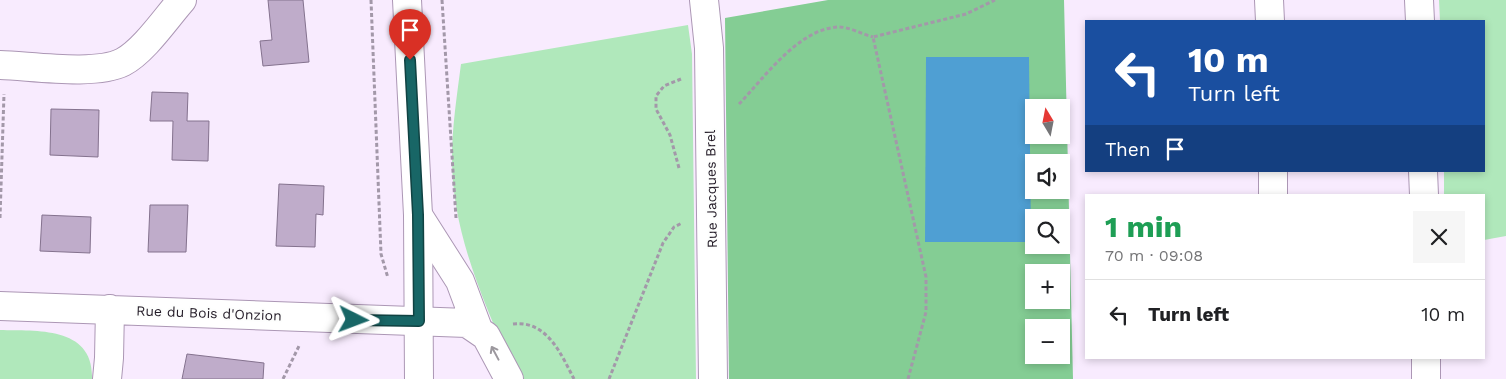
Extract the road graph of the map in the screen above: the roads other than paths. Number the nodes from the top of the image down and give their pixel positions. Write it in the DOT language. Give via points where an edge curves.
graph roads {
  1 [pos="182,0"];
  2 [pos="407,0"];
  3 [pos="704,0"];
  4 [pos="1269,0"];
  5 [pos="1419,0"];
  6 [pos="1270,20"];
  7 [pos="1420,20"];
  8 [pos="2,65"];
  9 [pos="1273,172"];
  10 [pos="1423,172"];
  11 [pos="1274,194"];
  12 [pos="1424,194"];
  13 [pos="418,215"];
  14 [pos="0,306"];
  15 [pos="110,309"];
  16 [pos="419,321"];
  17 [pos="478,330"];
  18 [pos="1426,359"];
  19 [pos="107,379"];
  20 [pos="419,379"];
  21 [pos="509,379"];
  22 [pos="713,379"];
  23 [pos="1426,379"];
  1 -- 8 [label="street" via="139,48 124,61 103,69"];
  2 -- 13 [label="street"];
  3 -- 22 [label="street, Rue Jacques Brel" via="709,77"];
  4 -- 6 [label="street"];
  5 -- 7 [label="street"];
  9 -- 11 [label="street"];
  10 -- 12 [label="street"];
  13 -- 16 [label="street"];
  13 -- 17 [label="street" via="460,281"];
  14 -- 15 [label="street, Rue du Bois d'Onzion"];
  15 -- 16 [label="street, Rue du Bois d'Onzion"];
  15 -- 19 [label="street"];
  16 -- 17 [label="street, Rue du Bois d'Onzion" via="467,323"];
  16 -- 20 [label="street"];
  21 -- 17 [label="street, one-way" via="486,336"];
  18 -- 23 [label="street"];
}
